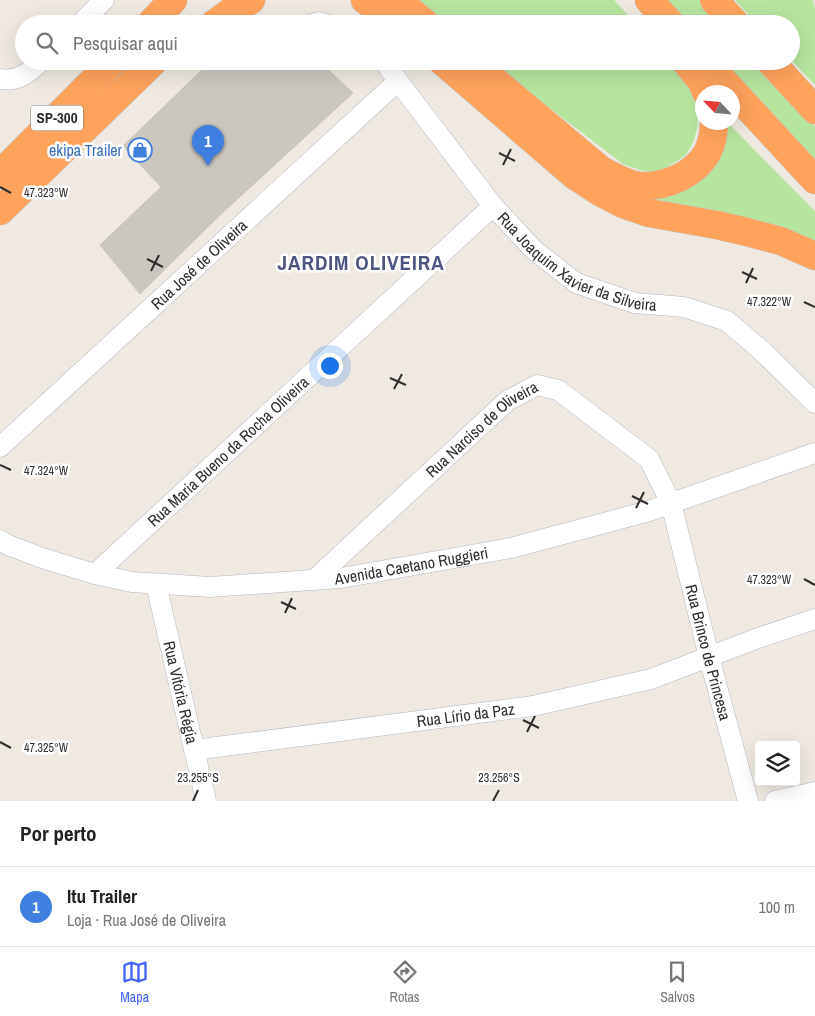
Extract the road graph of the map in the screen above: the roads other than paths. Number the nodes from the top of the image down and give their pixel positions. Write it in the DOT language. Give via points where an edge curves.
graph roads {
  1 [pos="104,0"];
  2 [pos="157,0"];
  3 [pos="173,0"];
  4 [pos="365,0"];
  5 [pos="397,0"];
  6 [pos="639,0"];
  7 [pos="649,0"];
  8 [pos="714,0"];
  9 [pos="89,15"];
  10 [pos="144,15"];
  11 [pos="159,15"];
  12 [pos="386,15"];
  13 [pos="415,15"];
  14 [pos="650,15"];
  15 [pos="663,15"];
  16 [pos="728,15"];
  17 [pos="33,70"];
  18 [pos="96,70"];
  19 [pos="104,70"];
  20 [pos="145,70"];
  21 [pos="155,70"];
  22 [pos="390,70"];
  23 [pos="452,70"];
  24 [pos="481,70"];
  25 [pos="693,70"];
  26 [pos="714,70"];
  27 [pos="778,70"];
  28 [pos="0,79"];
  29 [pos="398,81"];
  30 [pos="703,85"];
  31 [pos="815,110"];
  32 [pos="101,112"];
  33 [pos="714,130"];
  34 [pos="39,136"];
  35 [pos="0,174"];
  36 [pos="815,180"];
  37 [pos="493,206"];
  38 [pos="0,211"];
  39 [pos="815,256"];
  40 [pos="815,402"];
  41 [pos="0,447"];
  42 [pos="815,453"];
  43 [pos="671,503"];
  44 [pos="0,540"];
  45 [pos="95,574"];
  46 [pos="314,580"];
  47 [pos="156,584"];
  48 [pos="815,619"];
  49 [pos="709,657"];
  50 [pos="194,750"];
  51 [pos="815,792"];
  52 [pos="206,801"];
  53 [pos="748,801"];
  54 [pos="775,801"];
  1 -- 9 [label="street"];
  2 -- 10 [label="highway"];
  3 -- 11 [label="highway"];
  4 -- 12 [label="highway"];
  5 -- 13 [label="highway"];
  6 -- 14 [label="highway"];
  7 -- 15 [label="highway"];
  8 -- 16 [label="highway"];
  17 -- 28 [label="street" via="13,80"];
  18 -- 34 [label="highway"];
  19 -- 34 [label="highway, SP-300"];
  20 -- 32 [label="highway, SP-300"];
  21 -- 32 [label="highway"];
  22 -- 29 [label="street, Rua Joaquim Xavier da Silveira"];
  23 -- 39 [label="highway" via="574,175 623,204 649,213 747,232"];
  24 -- 33 [label="highway" via="601,170 639,186 659,185 695,168 707,152"];
  25 -- 30 [label="highway"];
  26 -- 36 [label="highway"];
  27 -- 31 [label="highway"];
  29 -- 37 [label="street, Rua Joaquim Xavier da Silveira"];
  29 -- 41 [label="street, Rua José de Oliveira"];
  32 -- 38 [label="highway, SP-300"];
  34 -- 35 [label="highway, SP-300"];
  37 -- 40 [label="street, Rua Joaquim Xavier da Silveira" via="534,250 576,283 635,303 684,308 727,321"];
  37 -- 45 [label="street, Rua Maria Bueno da Rocha Oliveira"];
  42 -- 43 [label="street, Avenida Caetano Ruggieri"];
  43 -- 46 [label="street, Avenida Caetano Ruggieri" via="511,548"];
  43 -- 46 [label="street, Rua Narciso de Oliveira" via="649,459 558,390 537,385 507,401"];
  43 -- 49 [label="street, Rua Brinco de Princesa"];
  44 -- 45 [label="street, Avenida Caetano Ruggieri" via="42,558"];
  45 -- 47 [label="street, Avenida Caetano Ruggieri"];
  46 -- 47 [label="street, Avenida Caetano Ruggieri" via="210,588"];
  47 -- 50 [label="street, Rua Vitória Régia"];
  48 -- 49 [label="street, Rua Lírio da Paz"];
  49 -- 50 [label="street, Rua Lírio da Paz" via="651,679 533,706"];
  49 -- 53 [label="street, Rua Brinco de Princesa"];
  50 -- 52 [label="street, Rua Vitória Régia"];
  51 -- 54 [label="street"];
}
